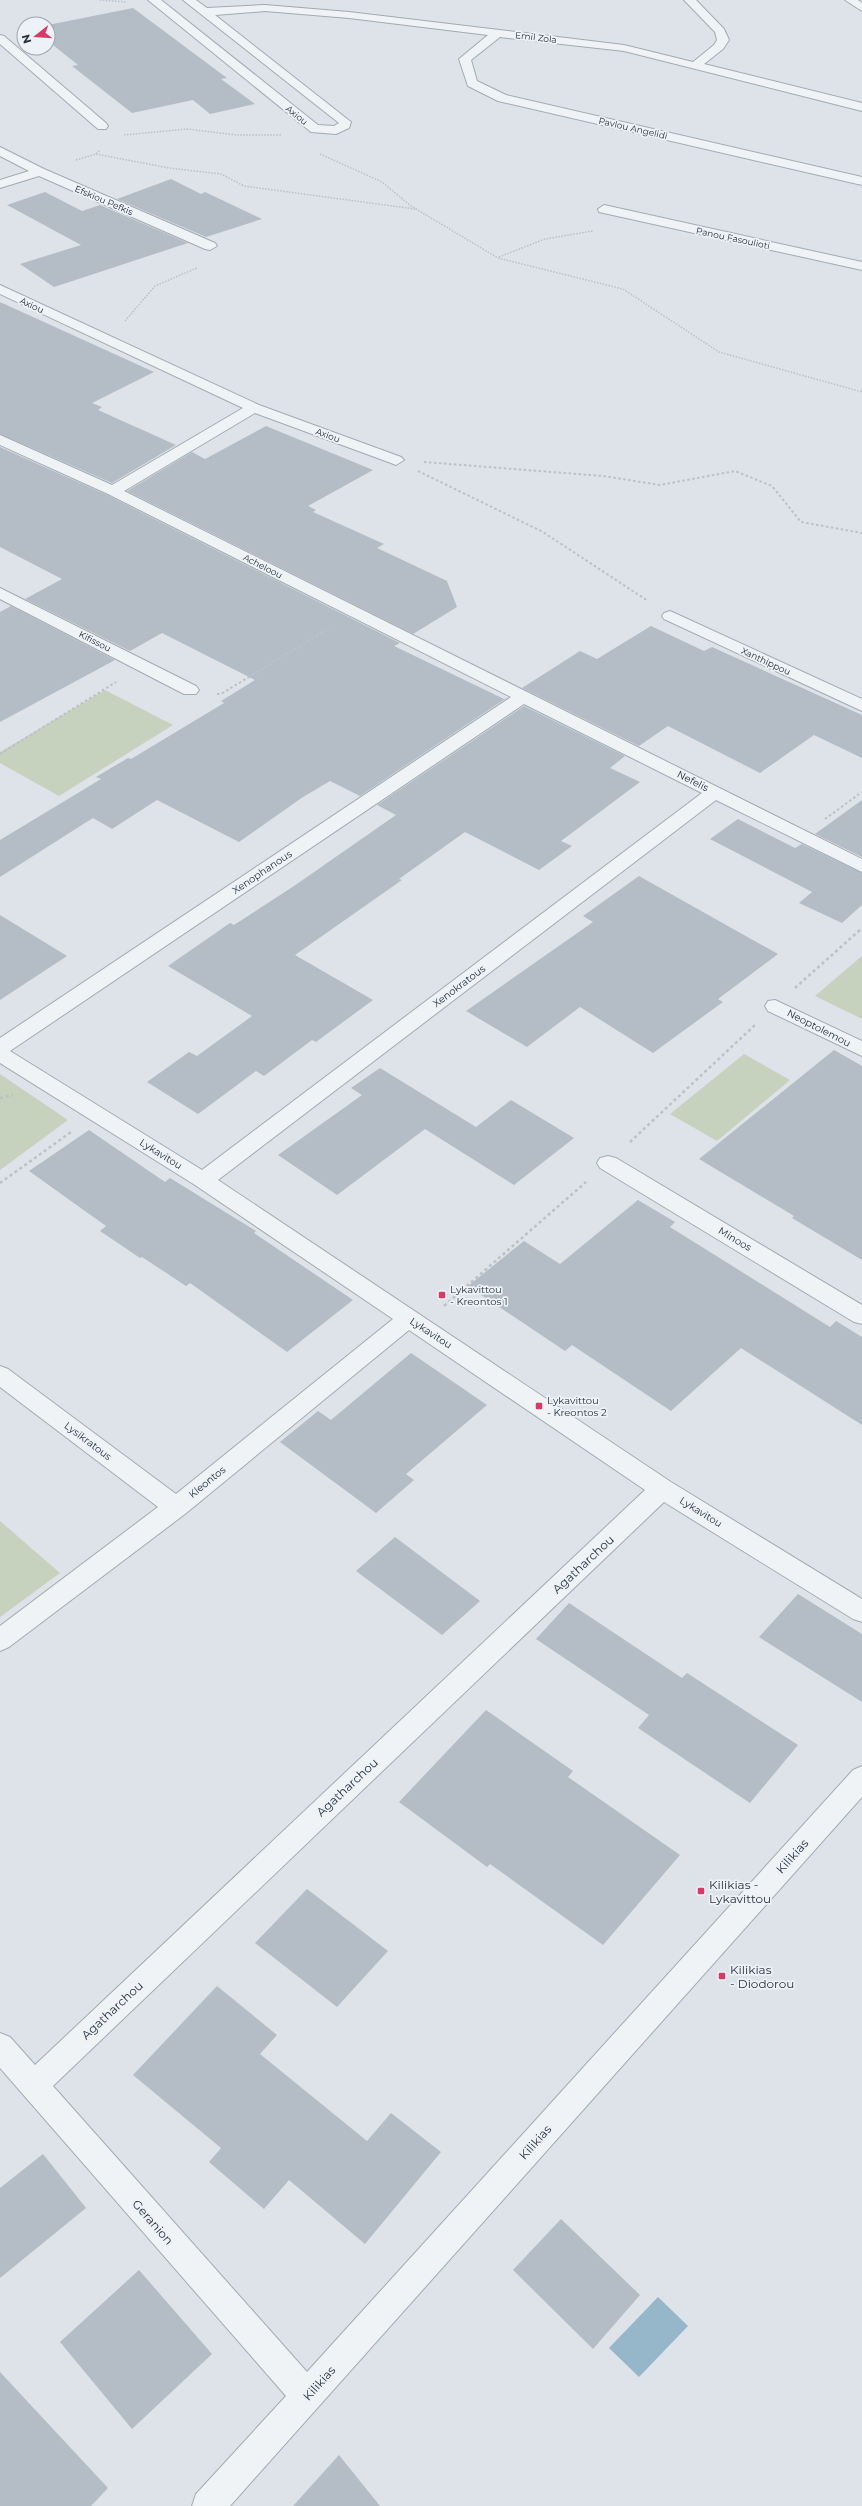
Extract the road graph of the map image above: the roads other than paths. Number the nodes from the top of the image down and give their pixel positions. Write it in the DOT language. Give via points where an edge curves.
graph roads {
  1 [pos="154,0"];
  2 [pos="189,0"];
  3 [pos="352,0"];
  4 [pos="690,0"];
  5 [pos="851,0"];
  6 [pos="862,8"];
  7 [pos="204,12"];
  8 [pos="349,15"];
  9 [pos="499,32"];
  10 [pos="0,38"];
  11 [pos="695,66"];
  12 [pos="862,107"];
  13 [pos="102,126"];
  14 [pos="0,151"];
  15 [pos="40,172"];
  16 [pos="862,181"];
  17 [pos="0,184"];
  18 [pos="604,209"];
  19 [pos="210,246"];
  20 [pos="862,266"];
  21 [pos="0,289"];
  22 [pos="254,408"];
  23 [pos="0,439"];
  24 [pos="396,460"];
  25 [pos="113,492"];
  26 [pos="0,593"];
  27 [pos="670,616"];
  28 [pos="190,690"];
  29 [pos="524,696"];
  30 [pos="862,706"];
  31 [pos="715,792"];
  32 [pos="862,866"];
  33 [pos="775,1006"];
  34 [pos="0,1048"];
  35 [pos="862,1049"];
  36 [pos="0,1054"];
  37 [pos="608,1163"];
  38 [pos="203,1180"];
  39 [pos="862,1316"];
  40 [pos="415,1322"];
  41 [pos="0,1375"];
  42 [pos="662,1489"];
  43 [pos="176,1507"];
  44 [pos="862,1612"];
  45 [pos="0,1640"];
  46 [pos="862,1778"];
  47 [pos="0,2047"];
  48 [pos="33,2086"];
  49 [pos="307,2396"];
  50 [pos="208,2506"];
  1 -- 7 [label="street, Axiou" via="310,130 336,130 345,125"];
  2 -- 7 [label="street, Axiou"];
  3 -- 8 [label="street"];
  4 -- 11 [label="street" via="720,31 723,40"];
  5 -- 6 [label="street"];
  7 -- 8 [label="street, Emil Zola" via="265,8"];
  8 -- 9 [label="street, Emil Zola"];
  9 -- 11 [label="street, Emil Zola" via="624,48"];
  9 -- 16 [label="street, Pavlou Angelidi" via="465,58 472,83 502,98"];
  10 -- 13 [label="street"];
  11 -- 12 [label="street, Emil Zola"];
  14 -- 15 [label="street, Efskiou Pefkis"];
  15 -- 17 [label="street"];
  15 -- 19 [label="street, Efskiou Pefkis"];
  18 -- 20 [label="street, Panou Fasoulioti"];
  21 -- 22 [label="street, Axiou"];
  22 -- 24 [label="street, Axiou"];
  22 -- 25 [label="street"];
  23 -- 25 [label="street, Acheloou"];
  25 -- 29 [label="street, Acheloou"];
  26 -- 28 [label="street, Kifissou"];
  27 -- 30 [label="street, Xanthippou"];
  29 -- 31 [label="street, Nefelis"];
  29 -- 34 [label="street, Xenophanous"];
  31 -- 32 [label="street, Nefelis"];
  31 -- 38 [label="street, Xenokratous"];
  33 -- 35 [label="street, Neoptolemou"];
  36 -- 38 [label="street, Lykavitou"];
  37 -- 39 [label="street, Minoos"];
  38 -- 40 [label="street, Lykavitou"];
  40 -- 42 [label="street, Lykavitou"];
  40 -- 43 [label="street, Kleontos"];
  41 -- 43 [label="street, Lysikratous"];
  42 -- 44 [label="street, Lykavitou"];
  42 -- 48 [label="street, Agatharchou"];
  43 -- 45 [label="street, Kleontos"];
  46 -- 49 [label="street, Kilikias"];
  47 -- 48 [label="street, Geranion"];
  48 -- 49 [label="street, Geranion"];
  49 -- 50 [label="street, Kilikias"];
}
